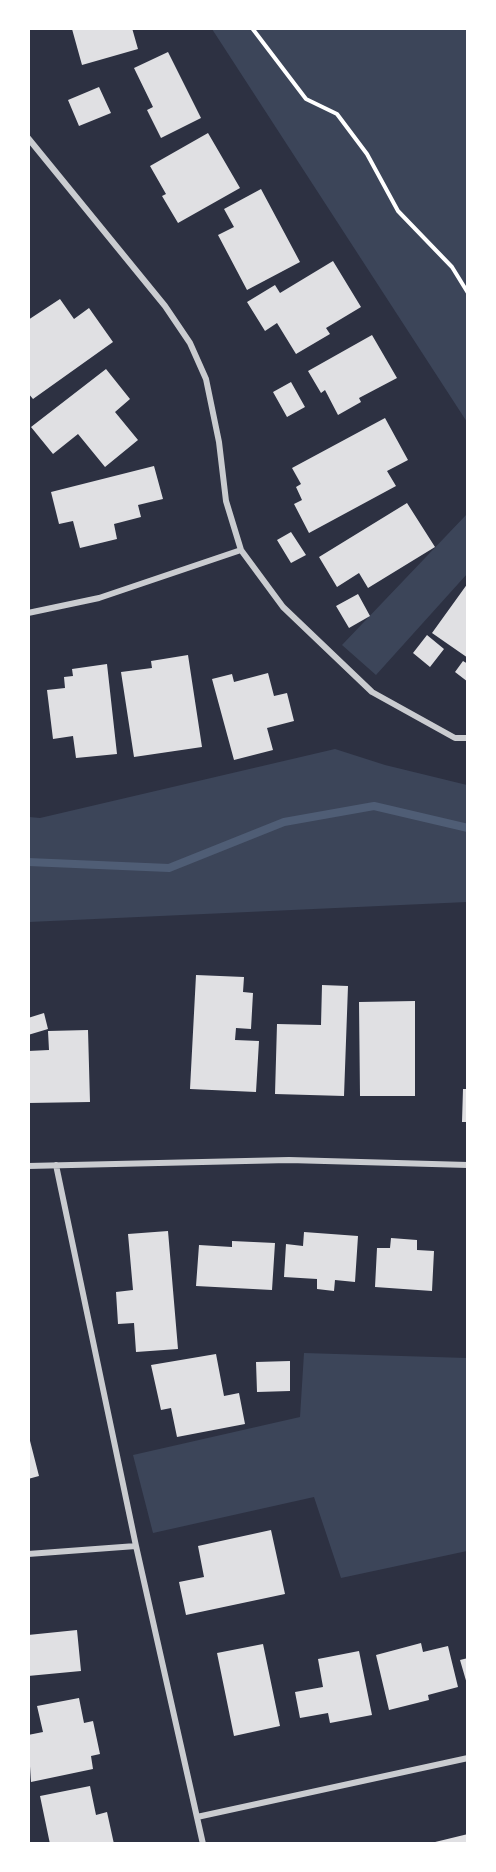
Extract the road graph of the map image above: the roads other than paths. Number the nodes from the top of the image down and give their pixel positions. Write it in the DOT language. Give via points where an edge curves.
graph roads {
  1 [pos="28,138"];
  2 [pos="241,550"];
  3 [pos="28,613"];
  4 [pos="468,738"];
  5 [pos="56,1165"];
  6 [pos="468,1165"];
  7 [pos="28,1166"];
  8 [pos="136,1546"];
  9 [pos="28,1554"];
  10 [pos="468,1758"];
  11 [pos="197,1817"];
  12 [pos="203,1844"];
  1 -- 2 [label="street" via="165,306 190,343 206,379 226,501"];
  2 -- 3 [label="street" via="99,598"];
  2 -- 4 [label="street" via="283,607 372,692 455,738"];
  5 -- 6 [label="street" via="289,1160"];
  5 -- 7 [label="street"];
  5 -- 8 [label="street"];
  8 -- 9 [label="street"];
  8 -- 11 [label="street"];
  10 -- 11 [label="street"];
  11 -- 12 [label="street"];
}
